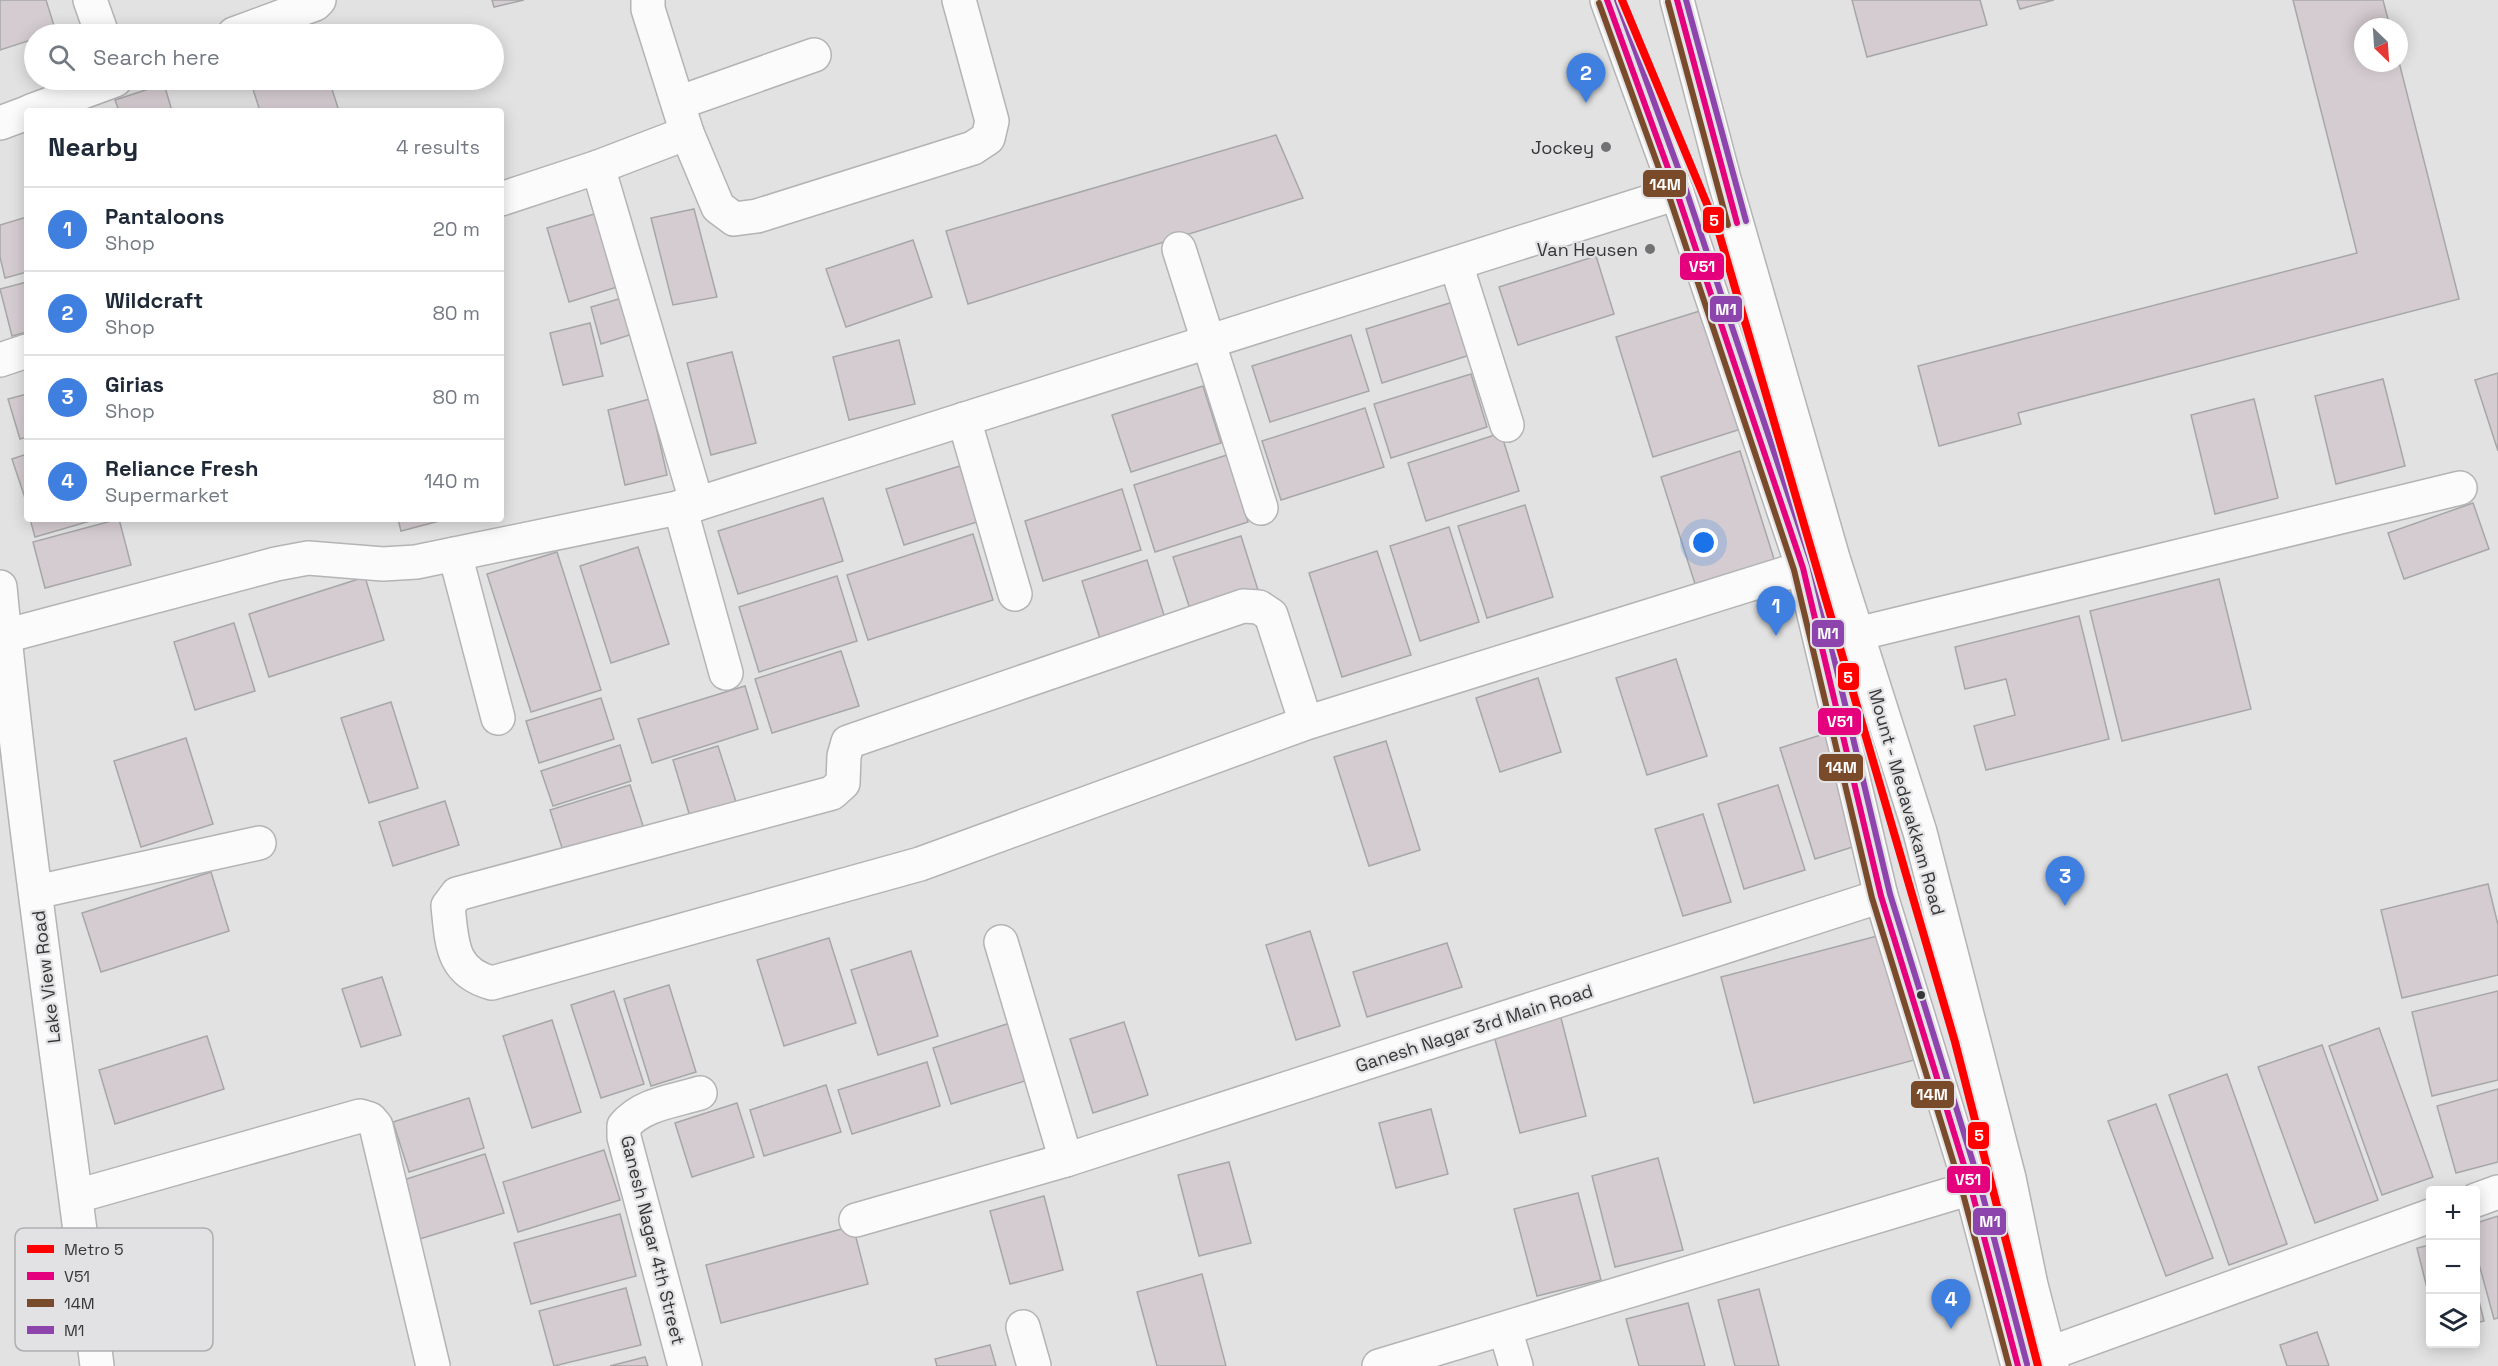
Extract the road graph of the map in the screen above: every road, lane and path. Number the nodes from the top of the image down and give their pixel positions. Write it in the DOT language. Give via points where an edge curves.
graph roads {
  1 [pos="90,0"];
  2 [pos="319,0"];
  3 [pos="648,0"];
  4 [pos="959,0"];
  5 [pos="1607,0"];
  6 [pos="1677,0"];
  7 [pos="98,24"];
  8 [pos="261,24"];
  9 [pos="814,55"];
  10 [pos="88,90"];
  11 [pos="39,108"];
  12 [pos="24,114"];
  13 [pos="683,118"];
  14 [pos="0,123"];
  15 [pos="598,167"];
  16 [pos="1677,193"];
  17 [pos="504,198"];
  18 [pos="1179,249"];
  19 [pos="1456,264"];
  20 [pos="1209,342"];
  21 [pos="24,352"];
  22 [pos="0,360"];
  23 [pos="963,420"];
  24 [pos="1507,425"];
  25 [pos="2460,488"];
  26 [pos="688,506"];
  27 [pos="1261,508"];
  28 [pos="455,554"];
  29 [pos="1818,563"];
  30 [pos="0,587"];
  31 [pos="1015,594"];
  32 [pos="1857,634"];
  33 [pos="5,636"];
  34 [pos="726,673"];
  35 [pos="498,718"];
  36 [pos="1306,723"];
  37 [pos="260,843"];
  38 [pos="36,892"];
  39 [pos="1881,896"];
  40 [pos="1001,942"];
  41 [pos="700,1093"];
  42 [pos="1066,1160"];
  43 [pos="1971,1188"];
  44 [pos="2498,1192"];
  45 [pos="77,1196"];
  46 [pos="2480,1198"];
  47 [pos="2426,1218"];
  48 [pos="856,1220"];
  49 [pos="81,1228"];
  50 [pos="1023,1327"];
  51 [pos="1505,1329"];
  52 [pos="95,1351"];
  53 [pos="2050,1360"];
  54 [pos="97,1366"];
  55 [pos="433,1366"];
  56 [pos="685,1366"];
  57 [pos="1034,1366"];
  58 [pos="1378,1366"];
  59 [pos="1516,1366"];
  60 [pos="2018,1366"];
  1 -- 7 [label="street"];
  2 -- 8 [label="street"];
  3 -- 13 [label="street"];
  4 -- 13 [label="street" via="992,121 988,138 973,148 757,216 734,219 718,207"];
  5 -- 16 [label="street, Mount - Medavakkam Road"];
  6 -- 29 [label="street, Mount - Medavakkam Road"];
  9 -- 13 [label="street"];
  10 -- 11 [label="street"];
  12 -- 14 [label="street"];
  13 -- 15 [label="street"];
  15 -- 17 [label="street"];
  15 -- 26 [label="street"];
  16 -- 19 [label="street"];
  16 -- 29 [label="street, Mount - Medavakkam Road"];
  18 -- 20 [label="street"];
  19 -- 20 [label="street"];
  19 -- 24 [label="street"];
  20 -- 23 [label="street"];
  20 -- 27 [label="street"];
  21 -- 22 [label="street"];
  23 -- 26 [label="street"];
  23 -- 31 [label="street"];
  25 -- 32 [label="street"];
  26 -- 28 [label="street"];
  26 -- 34 [label="street"];
  28 -- 33 [label="street" via="383,564 308,558"];
  28 -- 35 [label="street"];
  29 -- 32 [label="street, Mount - Medavakkam Road"];
  29 -- 36 [label="street"];
  29 -- 39 [label="street, Mount - Medavakkam Road"];
  30 -- 33 [label="street, Lake View Road"];
  32 -- 53 [label="street, Mount - Medavakkam Road" via="1920,832 2009,1178"];
  33 -- 38 [label="street, Lake View Road"];
  36 -- 36 [label="street" via="1271,615 1259,607 1243,606 848,742 843,783 832,793 457,894 448,906 458,963 475,979 492,983 920,864"];
  37 -- 38 [label="street"];
  38 -- 45 [label="street, Lake View Road"];
  39 -- 42 [label="street, Ganesh Nagar 3rd Main Road"];
  39 -- 43 [label="street, Mount - Medavakkam Road"];
  40 -- 42 [label="street"];
  41 -- 56 [label="street, Ganesh Nagar 4th Street" via="645,1109 624,1126"];
  42 -- 48 [label="street, Ganesh Nagar 3rd Main Road"];
  43 -- 51 [label="street"];
  43 -- 60 [label="street, Mount - Medavakkam Road"];
  44 -- 46 [label="street"];
  45 -- 49 [label="street, Lake View Road"];
  45 -- 55 [label="street" via="360,1116 370,1119 376,1126"];
  47 -- 53 [label="street"];
  50 -- 57 [label="street"];
  51 -- 58 [label="street"];
  51 -- 59 [label="street"];
  52 -- 54 [label="street, Lake View Road"];
}
